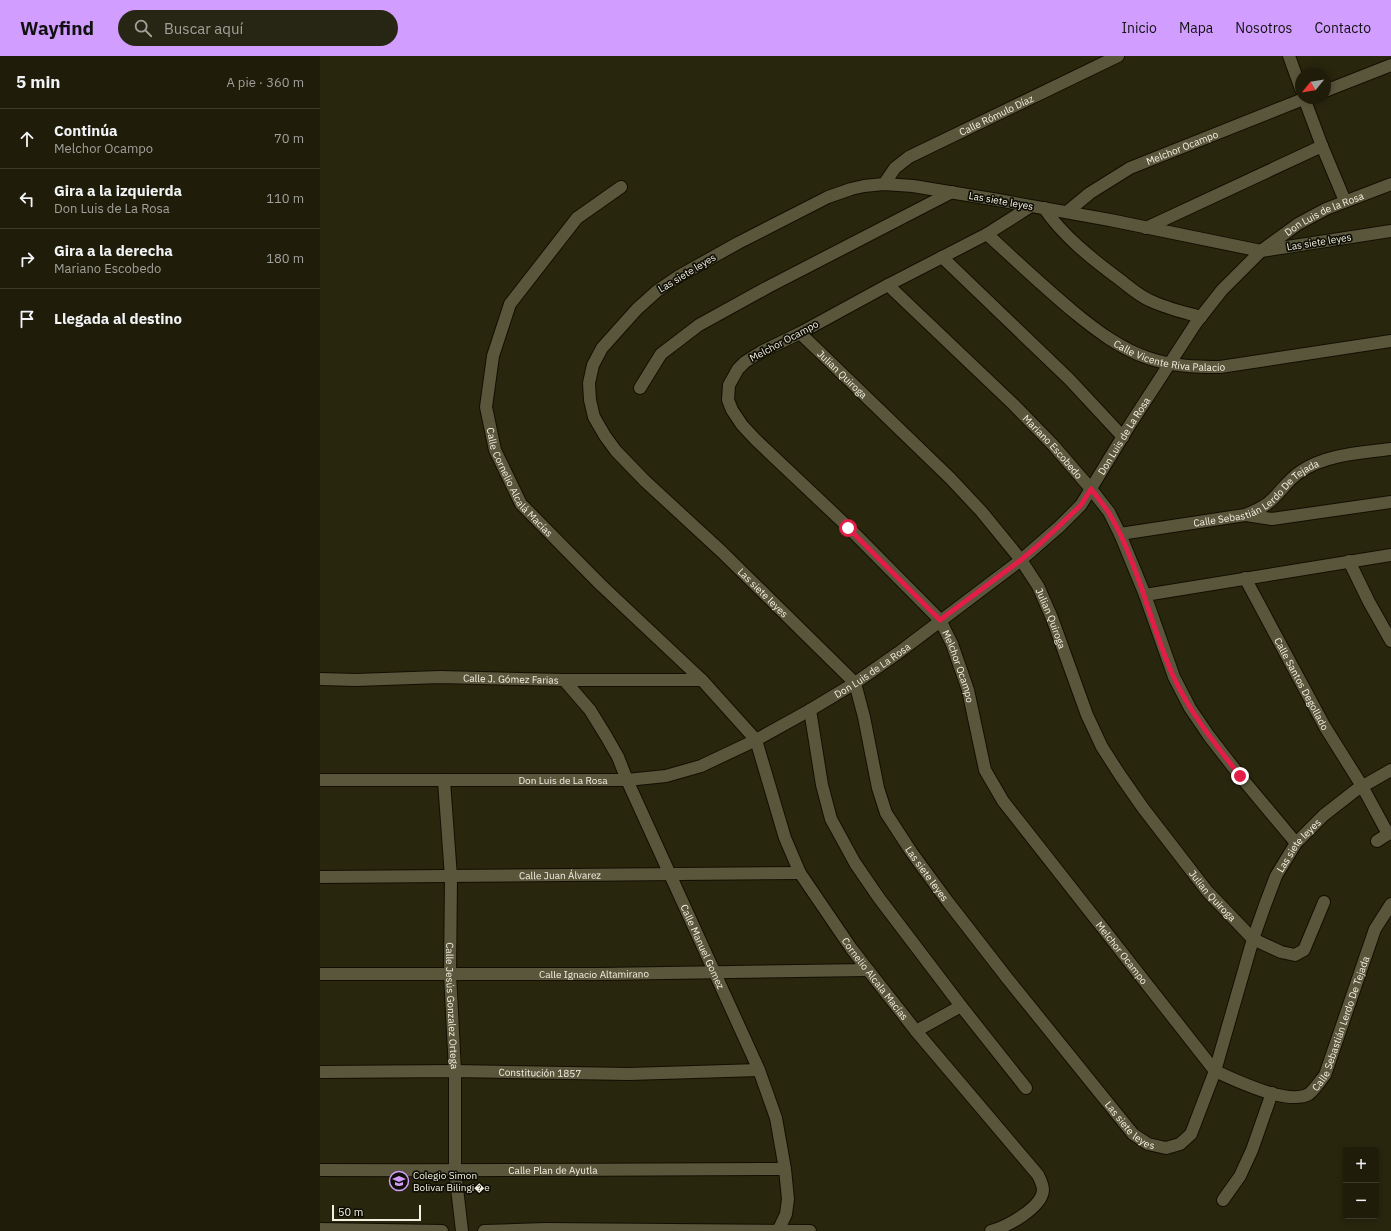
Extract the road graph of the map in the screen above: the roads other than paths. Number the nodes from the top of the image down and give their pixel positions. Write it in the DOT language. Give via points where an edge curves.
graph roads {
  1 [pos="1118,56"];
  2 [pos="1289,56"];
  3 [pos="1391,65"];
  4 [pos="1295,72"];
  5 [pos="1331,89"];
  6 [pos="1295,102"];
  7 [pos="1307,104"];
  8 [pos="1322,146"];
  9 [pos="884,184"];
  10 [pos="1391,184"];
  11 [pos="622,187"];
  12 [pos="952,192"];
  13 [pos="1345,201"];
  14 [pos="1032,206"];
  15 [pos="1044,208"];
  16 [pos="1066,212"];
  17 [pos="1146,228"];
  18 [pos="1391,231"];
  19 [pos="987,234"];
  20 [pos="1260,251"];
  21 [pos="942,257"];
  22 [pos="888,285"];
  23 [pos="1201,317"];
  24 [pos="800,333"];
  25 [pos="1391,341"];
  26 [pos="1170,364"];
  27 [pos="640,388"];
  28 [pos="1123,437"];
  29 [pos="1391,449"];
  30 [pos="1091,489"];
  31 [pos="1391,502"];
  32 [pos="1245,515"];
  33 [pos="1120,534"];
  34 [pos="1391,555"];
  35 [pos="1021,560"];
  36 [pos="1349,561"];
  37 [pos="1245,578"];
  38 [pos="1144,595"];
  39 [pos="940,620"];
  40 [pos="1391,641"];
  41 [pos="320,679"];
  42 [pos="564,680"];
  43 [pos="702,680"];
  44 [pos="854,683"];
  45 [pos="810,710"];
  46 [pos="756,740"];
  47 [pos="1391,770"];
  48 [pos="320,780"];
  49 [pos="627,780"];
  50 [pos="444,781"];
  51 [pos="1362,786"];
  52 [pos="1390,833"];
  53 [pos="1377,841"];
  54 [pos="1296,843"];
  55 [pos="800,873"];
  56 [pos="671,875"];
  57 [pos="320,877"];
  58 [pos="451,877"];
  59 [pos="1324,902"];
  60 [pos="1391,904"];
  61 [pos="1253,939"];
  62 [pos="868,970"];
  63 [pos="715,973"];
  64 [pos="320,974"];
  65 [pos="450,974"];
  66 [pos="961,1006"];
  67 [pos="916,1032"];
  68 [pos="759,1070"];
  69 [pos="455,1071"];
  70 [pos="1215,1071"];
  71 [pos="320,1072"];
  72 [pos="1026,1088"];
  73 [pos="1272,1093"];
  74 [pos="785,1169"];
  75 [pos="320,1170"];
  76 [pos="455,1171"];
  77 [pos="1223,1200"];
  78 [pos="320,1228"];
  79 [pos="545,1230"];
  80 [pos="778,1230"];
  81 [pos="442,1231"];
  82 [pos="462,1231"];
  83 [pos="484,1231"];
  84 [pos="810,1231"];
  85 [pos="991,1231"];
  1 -- 9 [label="street, Calle Rómulo Díaz" via="909,156 895,168"];
  2 -- 4 [label="street"];
  3 -- 5 [label="street"];
  6 -- 16 [label="street, Melchor Ocampo" via="1130,168 1090,193"];
  7 -- 8 [label="street"];
  8 -- 13 [label="street"];
  8 -- 17 [label="street"];
  9 -- 12 [label="street, Las siete leyes"];
  9 -- 44 [label="street, Las siete leyes" via="851,189 828,197 738,243 657,291 602,348 593,365 589,383 594,417 616,451"];
  10 -- 13 [label="street, Don Luis de la Rosa"];
  11 -- 43 [label="street, Calle Cornelio Alcalá Macías" via="577,218 510,304 493,356 486,407 495,450 521,504"];
  12 -- 14 [label="street, Las siete leyes"];
  12 -- 27 [label="street" via="699,325 661,354"];
  13 -- 20 [label="street, Don Luis de la Rosa" via="1298,224"];
  14 -- 15 [label="street, Las siete leyes"];
  14 -- 19 [label="street, Melchor Ocampo"];
  15 -- 16 [label="street, Las siete leyes"];
  15 -- 23 [label="street" via="1052,220 1073,240 1126,284 1148,299 1166,307"];
  16 -- 17 [label="street, Las siete leyes"];
  17 -- 20 [label="street, Las siete leyes"];
  18 -- 20 [label="street, Las siete leyes"];
  19 -- 21 [label="street, Melchor Ocampo"];
  19 -- 26 [label="street, Calle Vicente Riva Palacio" via="1057,299 1093,328 1124,348"];
  20 -- 23 [label="street, Don Luis de La Rosa" via="1222,290"];
  21 -- 22 [label="street, Melchor Ocampo"];
  21 -- 28 [label="street" via="1069,379"];
  22 -- 24 [label="street, Melchor Ocampo"];
  22 -- 30 [label="street, Mariano Escobedo" via="1013,404"];
  23 -- 26 [label="street, Don Luis de La Rosa"];
  24 -- 35 [label="street, Julian Quiroga" via="951,479"];
  24 -- 39 [label="street, Melchor Ocampo" via="754,356 738,369 729,385 728,400 732,410 756,440"];
  25 -- 26 [label="street, Calle Vicente Riva Palacio" via="1220,367"];
  26 -- 28 [label="street, Don Luis de La Rosa"];
  28 -- 30 [label="street, Don Luis de La Rosa"];
  29 -- 32 [label="street, Calle Sebastián Lerdo De Tejada" via="1339,457 1308,466 1294,476 1268,504"];
  30 -- 33 [label="street, Mariano Escobedo" via="1109,512"];
  30 -- 35 [label="street, Don Luis de La Rosa" via="1081,505"];
  31 -- 32 [label="street" via="1272,519"];
  32 -- 33 [label="street, Calle Sebastián Lerdo De Tejada"];
  33 -- 38 [label="street, Mariano Escobedo"];
  34 -- 36 [label="street"];
  35 -- 39 [label="street, Don Luis de La Rosa"];
  35 -- 61 [label="street, Julian Quiroga" via="1038,586 1052,618 1084,709 1102,747 1143,808 1207,891"];
  36 -- 37 [label="street"];
  36 -- 40 [label="street"];
  37 -- 38 [label="street"];
  37 -- 51 [label="street, Calle Santos Degollado" via="1325,726"];
  38 -- 54 [label="street, Mariano Escobedo" via="1174,677 1190,708 1209,736"];
  39 -- 44 [label="street, Don Luis de La Rosa"];
  39 -- 70 [label="street, Melchor Ocampo" via="952,644 968,690 985,770 1003,801"];
  41 -- 42 [label="street, Calle J. Gómez Farias" via="440,677"];
  42 -- 43 [label="street, Calle J. Gómez Farias"];
  42 -- 49 [label="street, Calle Manuel Gomez" via="590,710 618,757"];
  43 -- 46 [label="street, Calle Cornelio Alcalá Macías"];
  44 -- 45 [label="street, Don Luis de La Rosa"];
  44 -- 70 [label="street, Las siete leyes" via="886,813 912,853 998,967 1133,1134 1148,1144 1166,1148 1180,1144 1191,1134"];
  45 -- 46 [label="street, Don Luis de La Rosa"];
  45 -- 66 [label="street" via="822,785 831,819 879,898"];
  46 -- 49 [label="street, Don Luis de La Rosa" via="701,766 666,776"];
  46 -- 55 [label="street, Cornelio Alcala Macías" via="785,838"];
  47 -- 51 [label="street, Las siete leyes"];
  48 -- 50 [label="street, Don Luis de La Rosa"];
  49 -- 50 [label="street, Don Luis de La Rosa"];
  49 -- 56 [label="street, Calle Manuel Gomez"];
  50 -- 58 [label="street, Calle Jesús Gonzalez Ortega"];
  51 -- 52 [label="street, Calle Santos Degollado"];
  51 -- 54 [label="street, Las siete leyes" via="1324,815"];
  52 -- 53 [label="street"];
  54 -- 61 [label="street, Las siete leyes" via="1276,876"];
  55 -- 56 [label="street, Calle Juan Álvarez"];
  55 -- 62 [label="street, Cornelio Alcala Macías"];
  56 -- 58 [label="street, Calle Juan Álvarez"];
  56 -- 63 [label="street, Calle Manuel Gomez"];
  57 -- 58 [label="street, Calle Juan Álvarez"];
  58 -- 65 [label="street, Calle Jesús Gonzalez Ortega"];
  59 -- 61 [label="street" via="1304,950 1295,955 1281,952"];
  60 -- 73 [label="street, Calle Sebastián Lerdo De Tejada" via="1375,929 1325,1075 1308,1094 1296,1098"];
  61 -- 70 [label="street, Las siete leyes"];
  62 -- 63 [label="street, Calle Ignacio Altamirano"];
  62 -- 67 [label="street, Cornelio Alcala Macías"];
  63 -- 65 [label="street, Calle Ignacio Altamirano"];
  63 -- 68 [label="street, Calle Manuel Gomez"];
  64 -- 65 [label="street, Calle Ignacio Altamirano"];
  65 -- 69 [label="street, Calle Jesús Gonzalez Ortega"];
  66 -- 67 [label="street"];
  66 -- 72 [label="street"];
  67 -- 85 [label="street, Cornelio Alcala Macías" via="1038,1175 1043,1189 1039,1201 1018,1218"];
  68 -- 69 [label="street, Constitución 1857" via="628,1074"];
  68 -- 74 [label="street, Calle Manuel Gomez" via="776,1118"];
  69 -- 71 [label="street, Constitución 1857"];
  69 -- 76 [label="street, Calle Jesús Gonzalez Ortega"];
  70 -- 73 [label="street, Calle Sebastián Lerdo De Tejada"];
  73 -- 77 [label="street" via="1252,1150 1240,1176"];
  74 -- 76 [label="street, Calle Plan de Ayutla"];
  74 -- 80 [label="street, Calle Manuel Gomez" via="788,1199 786,1214"];
  75 -- 76 [label="street, Calle Plan de Ayutla"];
  76 -- 82 [label="street, Calle Jesús Gonzalez Ortega"];
  78 -- 81 [label="street"];
  79 -- 80 [label="street"];
  79 -- 83 [label="street"];
  80 -- 84 [label="street"];
}
